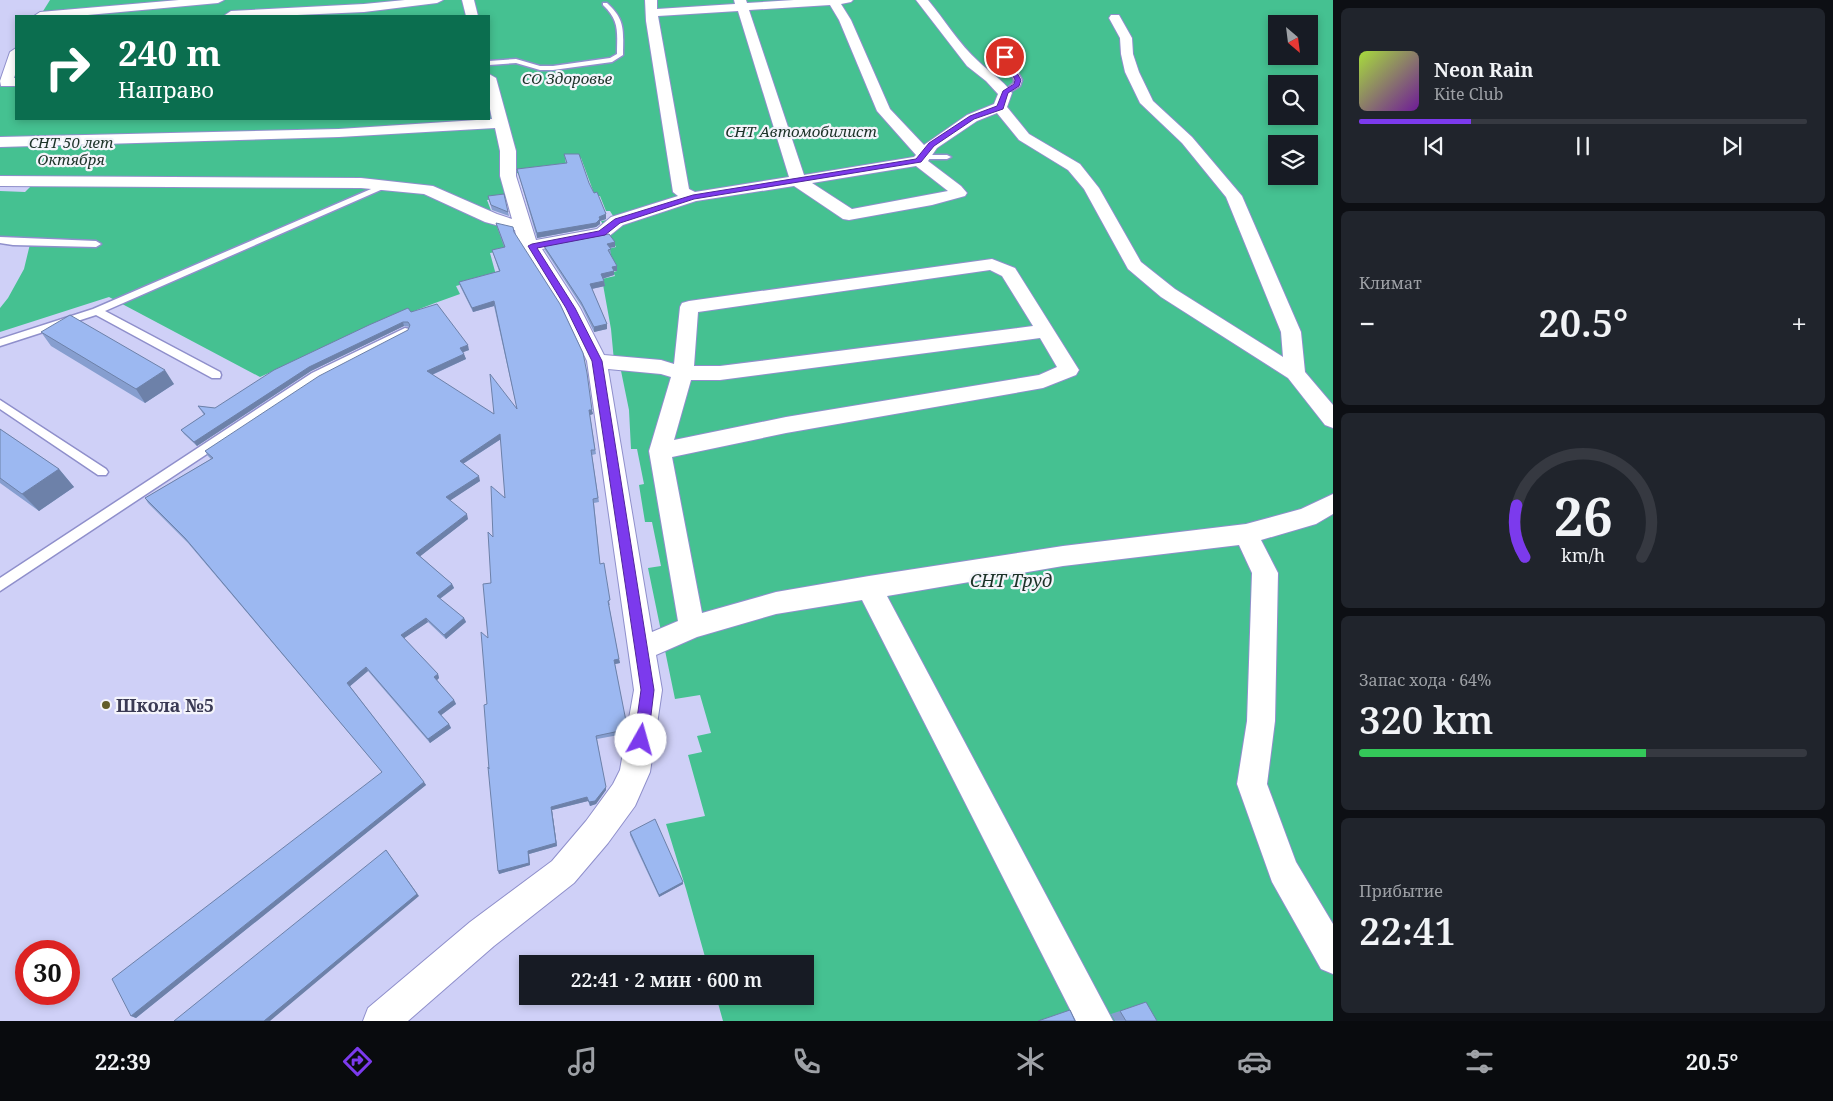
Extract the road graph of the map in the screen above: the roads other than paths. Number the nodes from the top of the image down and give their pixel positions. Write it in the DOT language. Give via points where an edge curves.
graph roads {
  1 [pos="49,0"];
  2 [pos="218,0"];
  3 [pos="235,0"];
  4 [pos="437,0"];
  5 [pos="468,0"];
  6 [pos="838,0"];
  7 [pos="922,0"];
  8 [pos="741,3"];
  9 [pos="605,4"];
  10 [pos="651,6"];
  11 [pos="140,8"];
  12 [pos="40,15"];
  13 [pos="52,15"];
  14 [pos="231,15"];
  15 [pos="248,15"];
  16 [pos="472,15"];
  17 [pos="1115,18"];
  18 [pos="1002,49"];
  19 [pos="15,56"];
  20 [pos="490,63"];
  21 [pos="490,82"];
  22 [pos="7,84"];
  23 [pos="1003,100"];
  24 [pos="501,123"];
  25 [pos="0,142"];
  26 [pos="947,157"];
  27 [pos="922,158"];
  28 [pos="798,180"];
  29 [pos="0,181"];
  30 [pos="388,185"];
  31 [pos="693,197"];
  32 [pos="528,236"];
  33 [pos="0,240"];
  34 [pos="96,244"];
  35 [pos="97,310"];
  36 [pos="405,331"];
  37 [pos="1045,331"];
  38 [pos="0,343"];
  39 [pos="597,361"];
  40 [pos="682,373"];
  41 [pos="1295,373"];
  42 [pos="216,375"];
  43 [pos="0,404"];
  44 [pos="1333,420"];
  45 [pos="660,451"];
  46 [pos="102,472"];
  47 [pos="1333,503"];
  48 [pos="1246,534"];
  49 [pos="0,585"];
  50 [pos="869,587"];
  51 [pos="692,627"];
  52 [pos="641,649"];
  53 [pos="1333,957"];
  54 [pos="381,1021"];
  55 [pos="1095,1021"];
  1 -- 12 [label="street"];
  2 -- 11 [label="street"];
  3 -- 14 [label="street"];
  4 -- 15 [label="street"];
  5 -- 16 [label="street"];
  6 -- 8 [label="street"];
  6 -- 27 [label="street" via="884,111"];
  7 -- 23 [label="street" via="972,63 991,78"];
  8 -- 10 [label="street"];
  8 -- 28 [label="street"];
  9 -- 20 [label="lane" via="616,12 622,31 620,55 612,60 553,68 516,62"];
  10 -- 31 [label="street" via="681,192"];
  11 -- 13 [label="street"];
  17 -- 41 [label="street" via="1126,38 1132,72 1147,103 1187,140 1234,196 1290,332"];
  18 -- 23 [label="lane" via="1018,80"];
  19 -- 22 [label="street"];
  21 -- 24 [label="street"];
  23 -- 27 [label="street" via="932,145"];
  23 -- 41 [label="street" via="1024,137 1074,167 1080,174 1134,265 1168,293"];
  24 -- 25 [label="street" via="338,133"];
  24 -- 32 [label="street" via="508,151 508,176"];
  26 -- 27 [label="lane"];
  27 -- 28 [label="street"];
  27 -- 28 [label="street" via="959,194 849,214"];
  28 -- 31 [label="street"];
  29 -- 30 [label="street"];
  30 -- 32 [label="street" via="427,188"];
  30 -- 35 [label="lane"];
  31 -- 32 [label="street" via="618,221 602,233"];
  32 -- 39 [label="street" via="571,308"];
  33 -- 34 [label="lane"];
  35 -- 38 [label="lane"];
  35 -- 42 [label="lane"];
  36 -- 49 [label="lane" via="316,376"];
  37 -- 40 [label="street" via="720,373"];
  37 -- 40 [label="street" via="1009,272 992,264 688,307"];
  37 -- 45 [label="street" via="1069,370 1043,381 786,424"];
  39 -- 40 [label="street" via="661,367"];
  39 -- 52 [label="street"];
  40 -- 45 [label="street"];
  41 -- 44 [label="street"];
  43 -- 46 [label="lane"];
  45 -- 51 [label="street"];
  47 -- 48 [label="street" via="1308,517"];
  48 -- 50 [label="street" via="1063,556"];
  48 -- 53 [label="street" via="1265,573 1261,721 1252,784 1283,871"];
  50 -- 51 [label="street" via="776,603"];
  50 -- 55 [label="street"];
  51 -- 52 [label="street"];
  52 -- 54 [label="street" via="648,690 635,772 624,795 563,872 482,934"];
}
